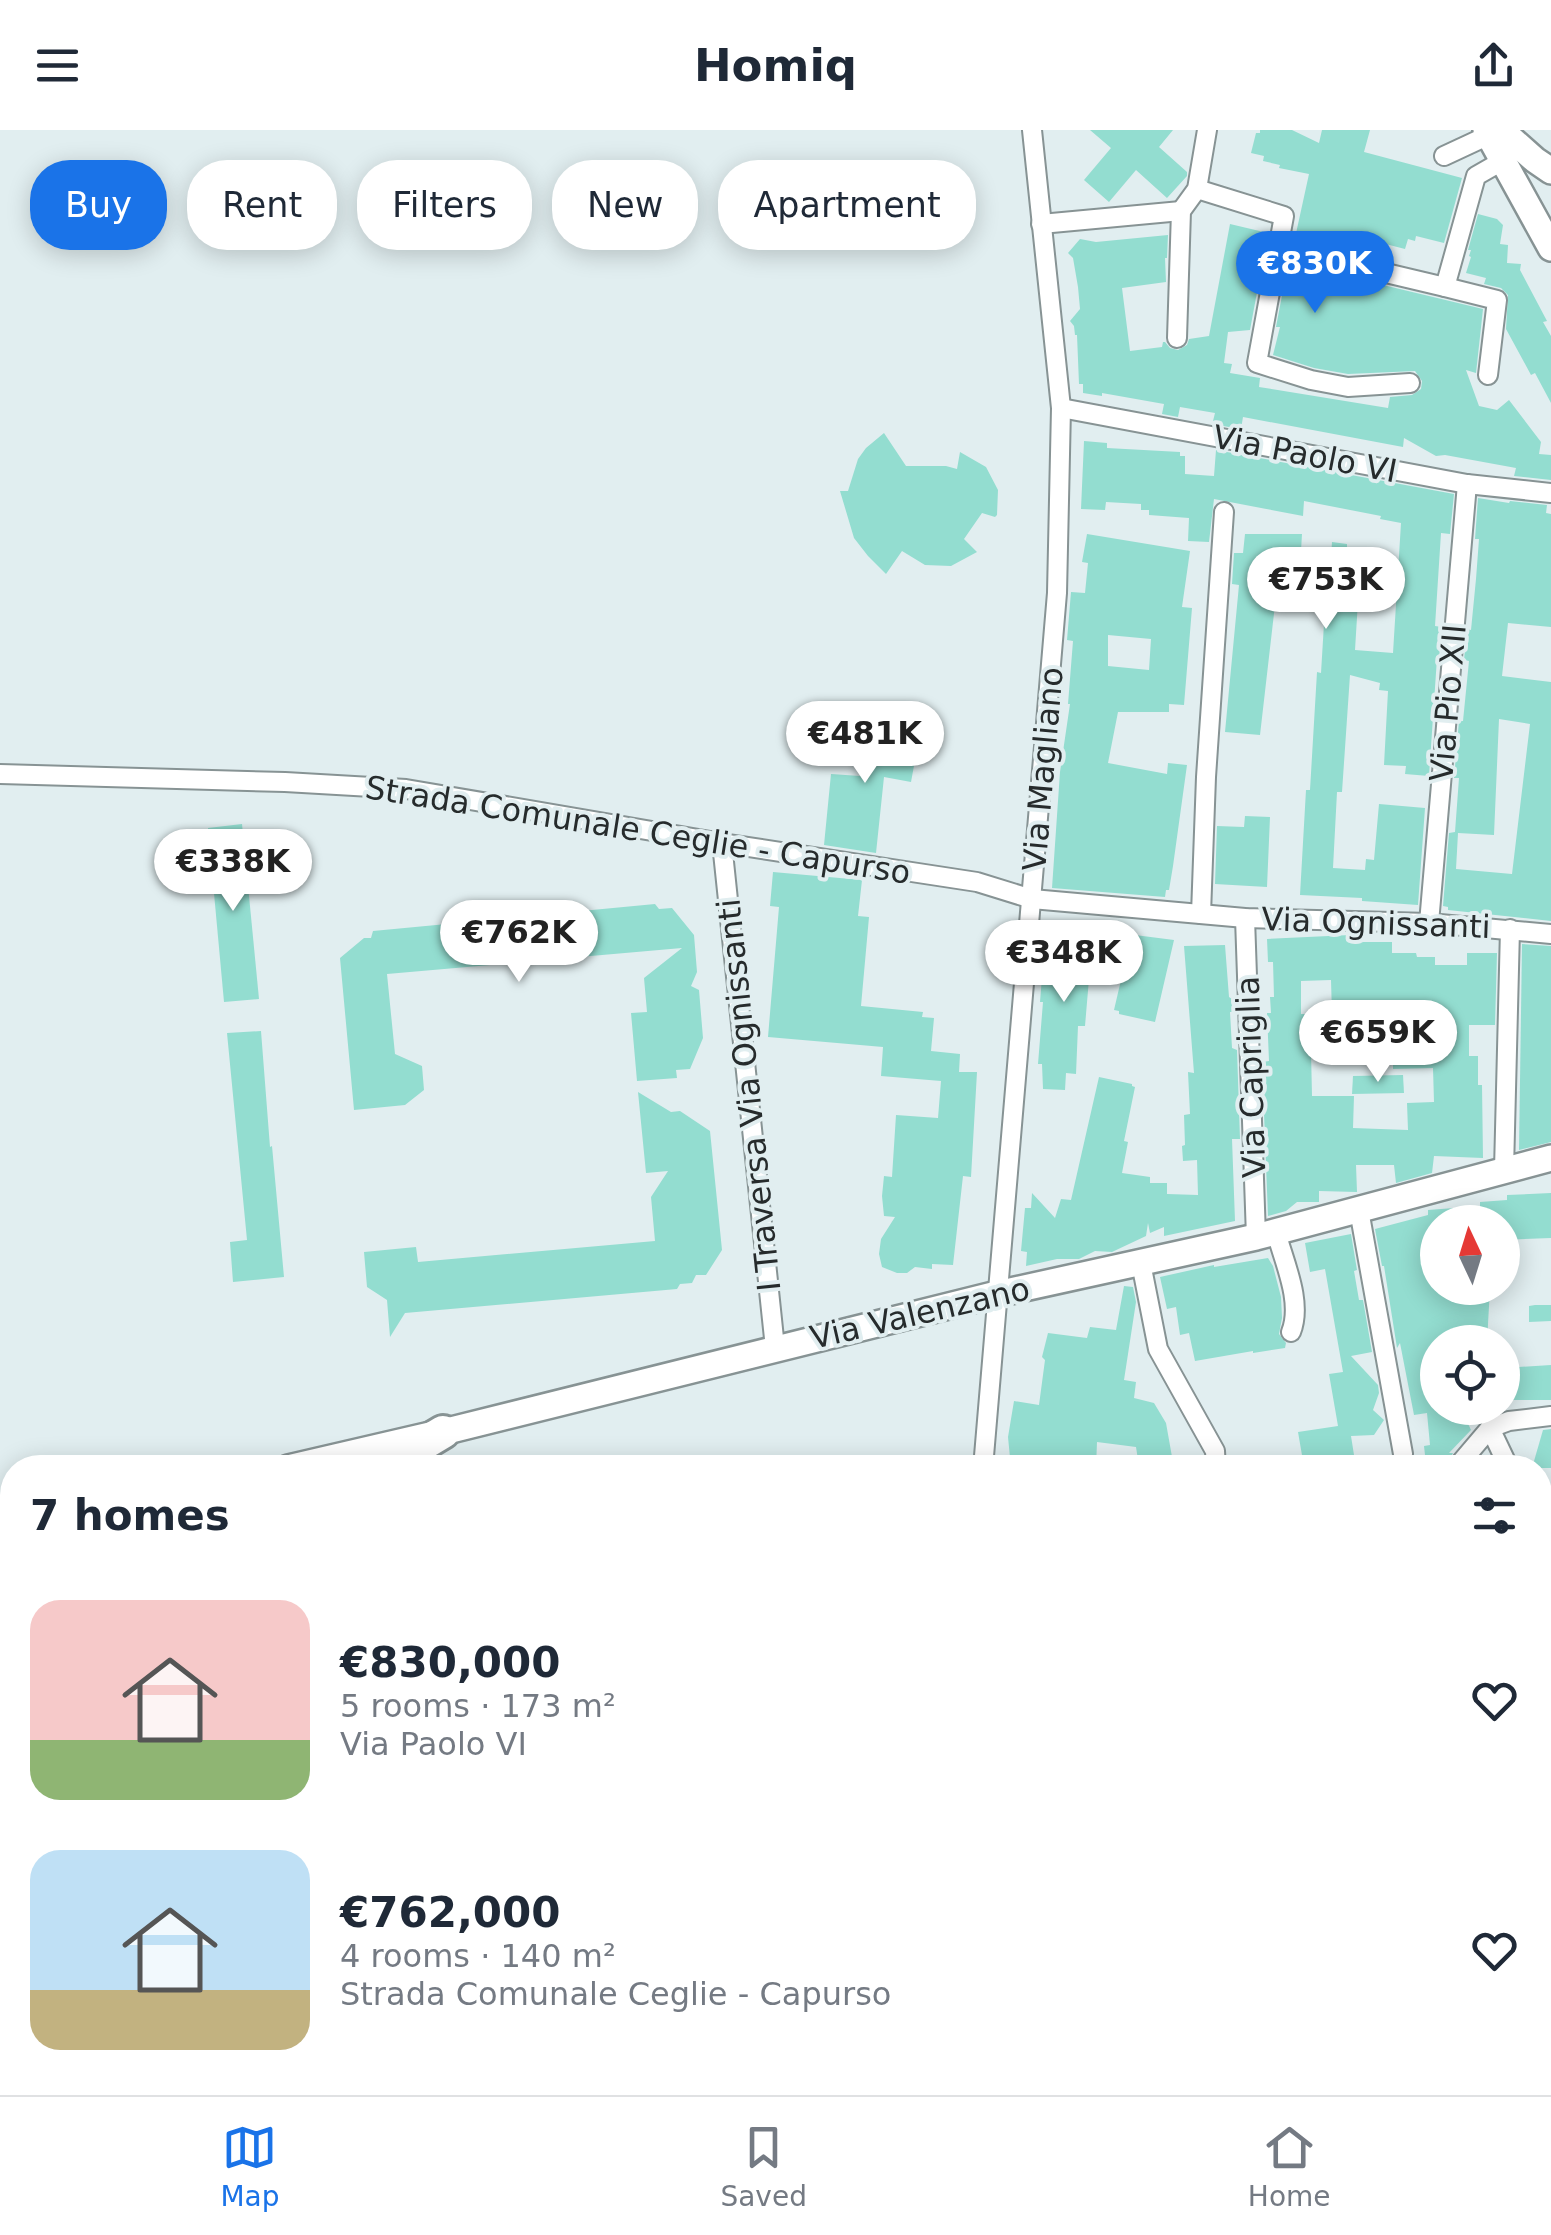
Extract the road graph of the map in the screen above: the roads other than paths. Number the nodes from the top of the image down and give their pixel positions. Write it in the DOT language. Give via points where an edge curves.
graph roads {
  1 [pos="1032,130"];
  2 [pos="1207,130"];
  3 [pos="1492,132"];
  4 [pos="1444,156"];
  5 [pos="1504,160"];
  6 [pos="1551,170"];
  7 [pos="1551,180"];
  8 [pos="1197,189"];
  9 [pos="1539,207"];
  10 [pos="1182,212"];
  11 [pos="1041,224"];
  12 [pos="1551,248"];
  13 [pos="1345,278"];
  14 [pos="1445,287"];
  15 [pos="1177,338"];
  16 [pos="1488,374"];
  17 [pos="1410,383"];
  18 [pos="1060,408"];
  19 [pos="1467,484"];
  20 [pos="1551,493"];
  21 [pos="1224,512"];
  22 [pos="0,774"];
  23 [pos="722,843"];
  24 [pos="1032,899"];
  25 [pos="1202,914"];
  26 [pos="1245,918"];
  27 [pos="1429,923"];
  28 [pos="1510,929"];
  29 [pos="1551,934"];
  30 [pos="1551,1158"];
  31 [pos="1504,1170"];
  32 [pos="1359,1210"];
  33 [pos="1266,1235"];
  34 [pos="1141,1264"];
  35 [pos="997,1294"];
  36 [pos="1291,1332"];
  37 [pos="775,1348"];
  38 [pos="1551,1416"];
  39 [pos="1490,1428"];
  40 [pos="443,1432"];
  41 [pos="1403,1454"];
  42 [pos="344,1455"];
  43 [pos="401,1455"];
  44 [pos="984,1455"];
  45 [pos="1215,1455"];
  46 [pos="1467,1455"];
  47 [pos="1503,1455"];
  1 -- 11 [label="street, Via Magliano"];
  2 -- 8 [label="street"];
  3 -- 4 [label="street"];
  3 -- 5 [label="street"];
  3 -- 6 [label="street"];
  5 -- 9 [label="street"];
  5 -- 14 [label="street" via="1476,176"];
  7 -- 9 [label="street" via="1531,191"];
  8 -- 10 [label="street"];
  8 -- 17 [label="street" via="1284,216 1257,363 1348,387"];
  9 -- 12 [label="street"];
  10 -- 11 [label="street"];
  10 -- 15 [label="street"];
  11 -- 18 [label="street, Via Magliano"];
  13 -- 14 [label="street" via="1348,264"];
  14 -- 16 [label="street" via="1497,300"];
  18 -- 19 [label="street, Via Paolo VI"];
  18 -- 24 [label="street, Via Magliano" via="1056,593"];
  19 -- 20 [label="street, Via Paolo VI"];
  19 -- 27 [label="street, Via Pio XII"];
  21 -- 25 [label="street"];
  22 -- 23 [label="street, Strada Comunale Ceglie - Capurso" via="406,790"];
  23 -- 24 [label="street, Strada Comunale Ceglie - Capurso" via="977,882"];
  23 -- 37 [label="street, I Traversa Via Ognissanti"];
  24 -- 25 [label="street, Via Ognissanti"];
  24 -- 35 [label="street, Via Magliano"];
  25 -- 26 [label="street, Via Ognissanti"];
  26 -- 27 [label="street, Via Ognissanti"];
  26 -- 33 [label="street, Via Capriglia"];
  27 -- 28 [label="street, Via Ognissanti"];
  28 -- 29 [label="street, Via Ognissanti"];
  28 -- 31 [label="street"];
  30 -- 31 [label="street, Via Valenzano"];
  31 -- 32 [label="street, Via Valenzano"];
  32 -- 33 [label="street, Via Valenzano"];
  32 -- 41 [label="street"];
  33 -- 34 [label="street, Via Valenzano"];
  33 -- 36 [label="street, Via Capriglia" via="1292,1290"];
  34 -- 35 [label="street, Via Valenzano"];
  34 -- 45 [label="street" via="1158,1349"];
  35 -- 37 [label="street, Via Valenzano"];
  35 -- 44 [label="street, Via Magliano"];
  37 -- 40 [label="street, Via Valenzano"];
  38 -- 39 [label="street"];
  39 -- 46 [label="street"];
  39 -- 47 [label="street"];
  40 -- 42 [label="street, Via Valenzano"];
  40 -- 43 [label="highway"];
}
